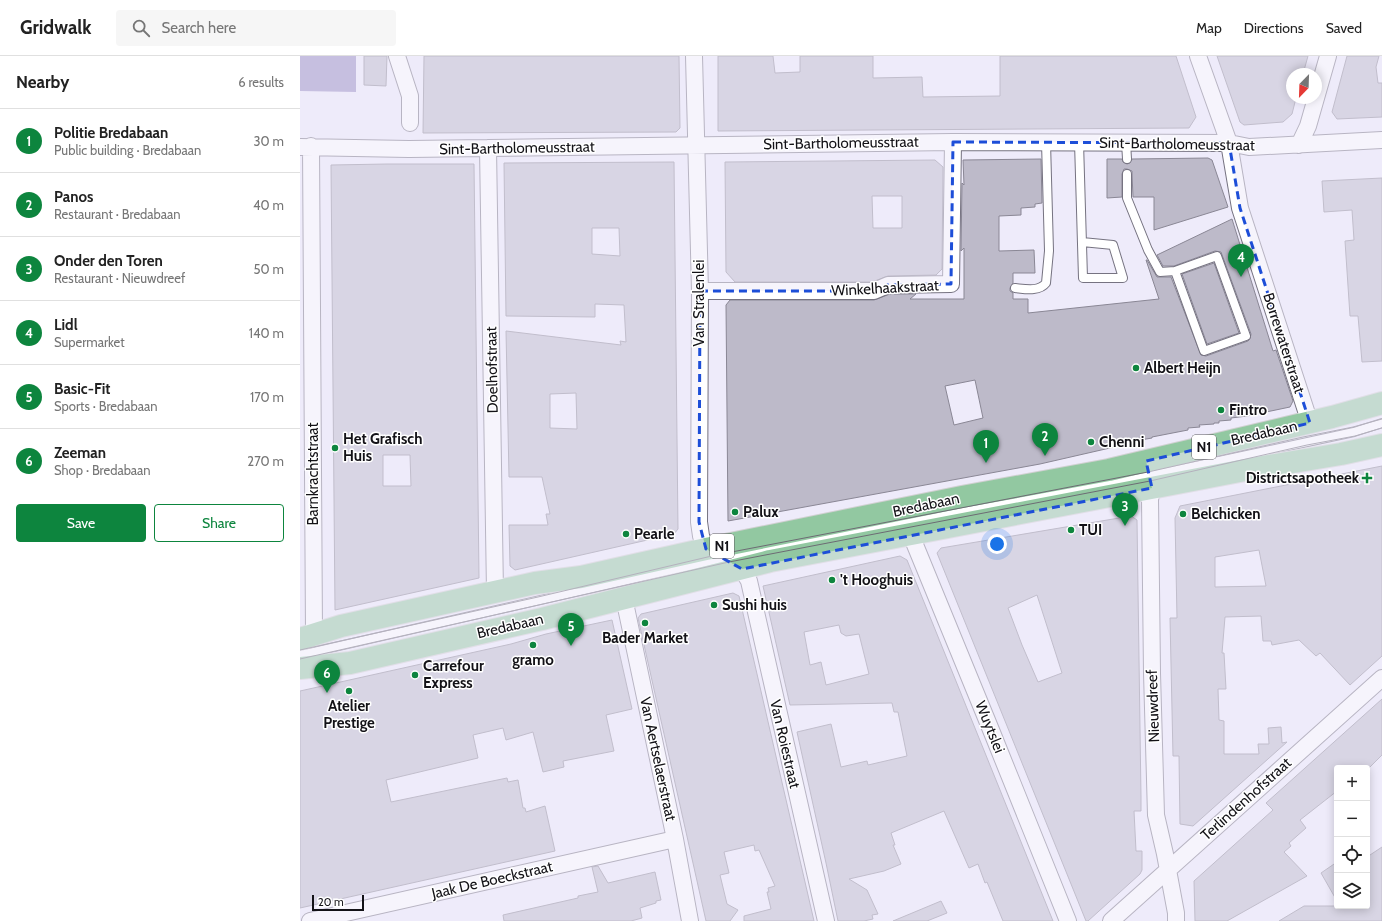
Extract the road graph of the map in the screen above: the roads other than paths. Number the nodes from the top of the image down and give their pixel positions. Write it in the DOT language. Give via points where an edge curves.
graph roads {
  1 [pos="397,56"];
  2 [pos="694,56"];
  3 [pos="1198,56"];
  4 [pos="1328,56"];
  5 [pos="410,123"];
  6 [pos="1382,140"];
  7 [pos="952,142"];
  8 [pos="1046,142"];
  9 [pos="1079,142"];
  10 [pos="1126,142"];
  11 [pos="1229,143"];
  12 [pos="1300,144"];
  13 [pos="696,145"];
  14 [pos="306,147"];
  15 [pos="488,148"];
  16 [pos="1127,159"];
  17 [pos="1127,174"];
  18 [pos="1082,242"];
  19 [pos="1175,270"];
  20 [pos="1015,288"];
  21 [pos="700,291"];
  22 [pos="1382,403"];
  23 [pos="1310,423"];
  24 [pos="1382,423"];
  25 [pos="1354,432"];
  26 [pos="1382,445"];
  27 [pos="1149,475"];
  28 [pos="911,535"];
  29 [pos="714,554"];
  30 [pos="742,569"];
  31 [pos="495,592"];
  32 [pos="624,598"];
  33 [pos="307,636"];
  34 [pos="300,655"];
  35 [pos="300,668"];
  36 [pos="1382,678"];
  37 [pos="674,839"];
  38 [pos="1167,870"];
  39 [pos="310,921"];
  40 [pos="690,921"];
  41 [pos="826,921"];
  42 [pos="1068,921"];
  43 [pos="1111,921"];
  44 [pos="1176,921"];
  1 -- 5 [label="street" via="410,96"];
  2 -- 13 [label="street, Van Stralenlei"];
  3 -- 11 [label="street, Borrewaterstraat"];
  4 -- 12 [label="street" via="1308,126"];
  6 -- 12 [label="street, Sint-Bartholomeusstraat"];
  7 -- 8 [label="street, Sint-Bartholomeusstraat"];
  7 -- 13 [label="street, Sint-Bartholomeusstraat"];
  7 -- 21 [label="street, Winkelhaakstraat" via="951,284 888,285 874,291"];
  8 -- 9 [label="street, Sint-Bartholomeusstraat"];
  8 -- 20 [label="lane" via="1049,251 1046,283 1043,287 1032,289"];
  9 -- 10 [label="street, Sint-Bartholomeusstraat"];
  9 -- 18 [label="lane"];
  10 -- 11 [label="street, Sint-Bartholomeusstraat"];
  10 -- 16 [label="lane"];
  11 -- 12 [label="street, Sint-Bartholomeusstraat" via="1249,147"];
  11 -- 23 [label="street, Borrewaterstraat" via="1240,208"];
  13 -- 15 [label="street, Sint-Bartholomeusstraat"];
  13 -- 21 [label="street, Van Stralenlei"];
  14 -- 15 [label="street, Sint-Bartholomeusstraat"];
  14 -- 33 [label="street, Barnkrachtstraat"];
  15 -- 31 [label="street, Doelhofstraat"];
  17 -- 19 [label="lane" via="1127,198 1148,250 1160,272"];
  18 -- 18 [label="lane" via="1082,278 1123,278 1113,245"];
  19 -- 19 [label="lane" via="1204,350 1246,336 1217,256"];
  21 -- 29 [label="street, Van Stralenlei" via="699,522 701,536"];
  22 -- 23 [label="main road, Bredabaan / N1"];
  23 -- 25 [label="lane"];
  23 -- 27 [label="main road, Bredabaan / N1"];
  24 -- 25 [label="lane"];
  25 -- 27 [label="lane"];
  26 -- 27 [label="main road, Bredabaan / N1" via="1307,459"];
  27 -- 28 [label="main road, Bredabaan / N1"];
  27 -- 29 [label="main road, Bredabaan / N1" via="1109,470 962,497"];
  27 -- 38 [label="street, Nieuwdreef" via="1156,815"];
  28 -- 30 [label="main road, Bredabaan / N1" via="770,561"];
  28 -- 42 [label="street, Wuytslei"];
  29 -- 30 [label="street"];
  29 -- 31 [label="main road, Bredabaan / N1" via="535,583"];
  29 -- 34 [label="lane, Bredabaan"];
  30 -- 32 [label="main road, Bredabaan / N1"];
  30 -- 41 [label="street, Van Roiestraat" via="749,580"];
  31 -- 33 [label="main road, Bredabaan / N1"];
  32 -- 35 [label="main road, Bredabaan / N1" via="350,663"];
  32 -- 37 [label="street, Van Aertselaerstraat"];
  36 -- 38 [label="street, Terlindenhofstraat"];
  37 -- 39 [label="street, Jaak De Boeckstraat"];
  37 -- 40 [label="street, Van Aertselaerstraat"];
  38 -- 43 [label="street, Terlindenhofstraat"];
  38 -- 44 [label="street, Nieuwdreef"];
}
